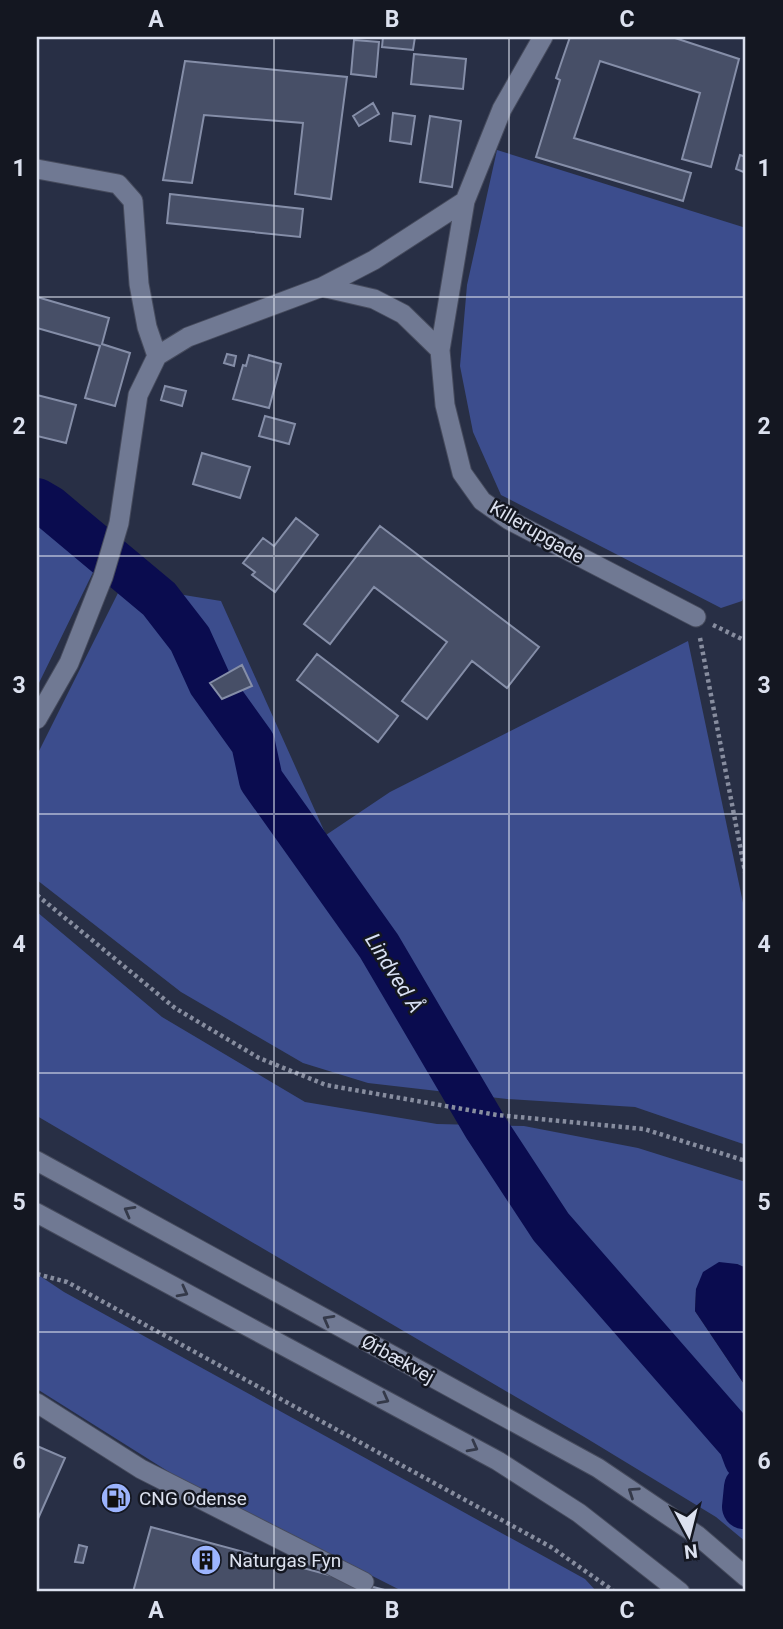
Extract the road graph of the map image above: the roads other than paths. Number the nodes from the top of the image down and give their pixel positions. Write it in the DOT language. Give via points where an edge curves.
graph roads {
  1 [pos="543,37"];
  2 [pos="37,169"];
  3 [pos="465,201"];
  4 [pos="322,287"];
  5 [pos="440,350"];
  6 [pos="157,356"];
  7 [pos="696,617"];
  8 [pos="37,719"];
  9 [pos="37,1161"];
  10 [pos="37,1213"];
  11 [pos="37,1403"];
  12 [pos="746,1577"];
  13 [pos="364,1582"];
  14 [pos="680,1592"];
  1 -- 3 [label="street, Killerupgade" via="502,109"];
  2 -- 6 [label="street" via="118,184 133,201 139,284"];
  3 -- 4 [label="street" via="374,260"];
  3 -- 5 [label="street, Killerupgade"];
  4 -- 5 [label="street" via="374,299 403,314"];
  4 -- 6 [label="street" via="188,337"];
  5 -- 7 [label="street, Killerupgade" via="445,405 462,472 482,501 509,520"];
  6 -- 8 [label="street" via="138,395 119,523 103,577 69,663"];
  12 -- 9 [label="street, Ørbækvej, one-way" via="697,1535 598,1468"];
  10 -- 14 [label="street, one-way" via="498,1461 579,1513"];
  11 -- 13 [label="street" via="141,1469"];
}
